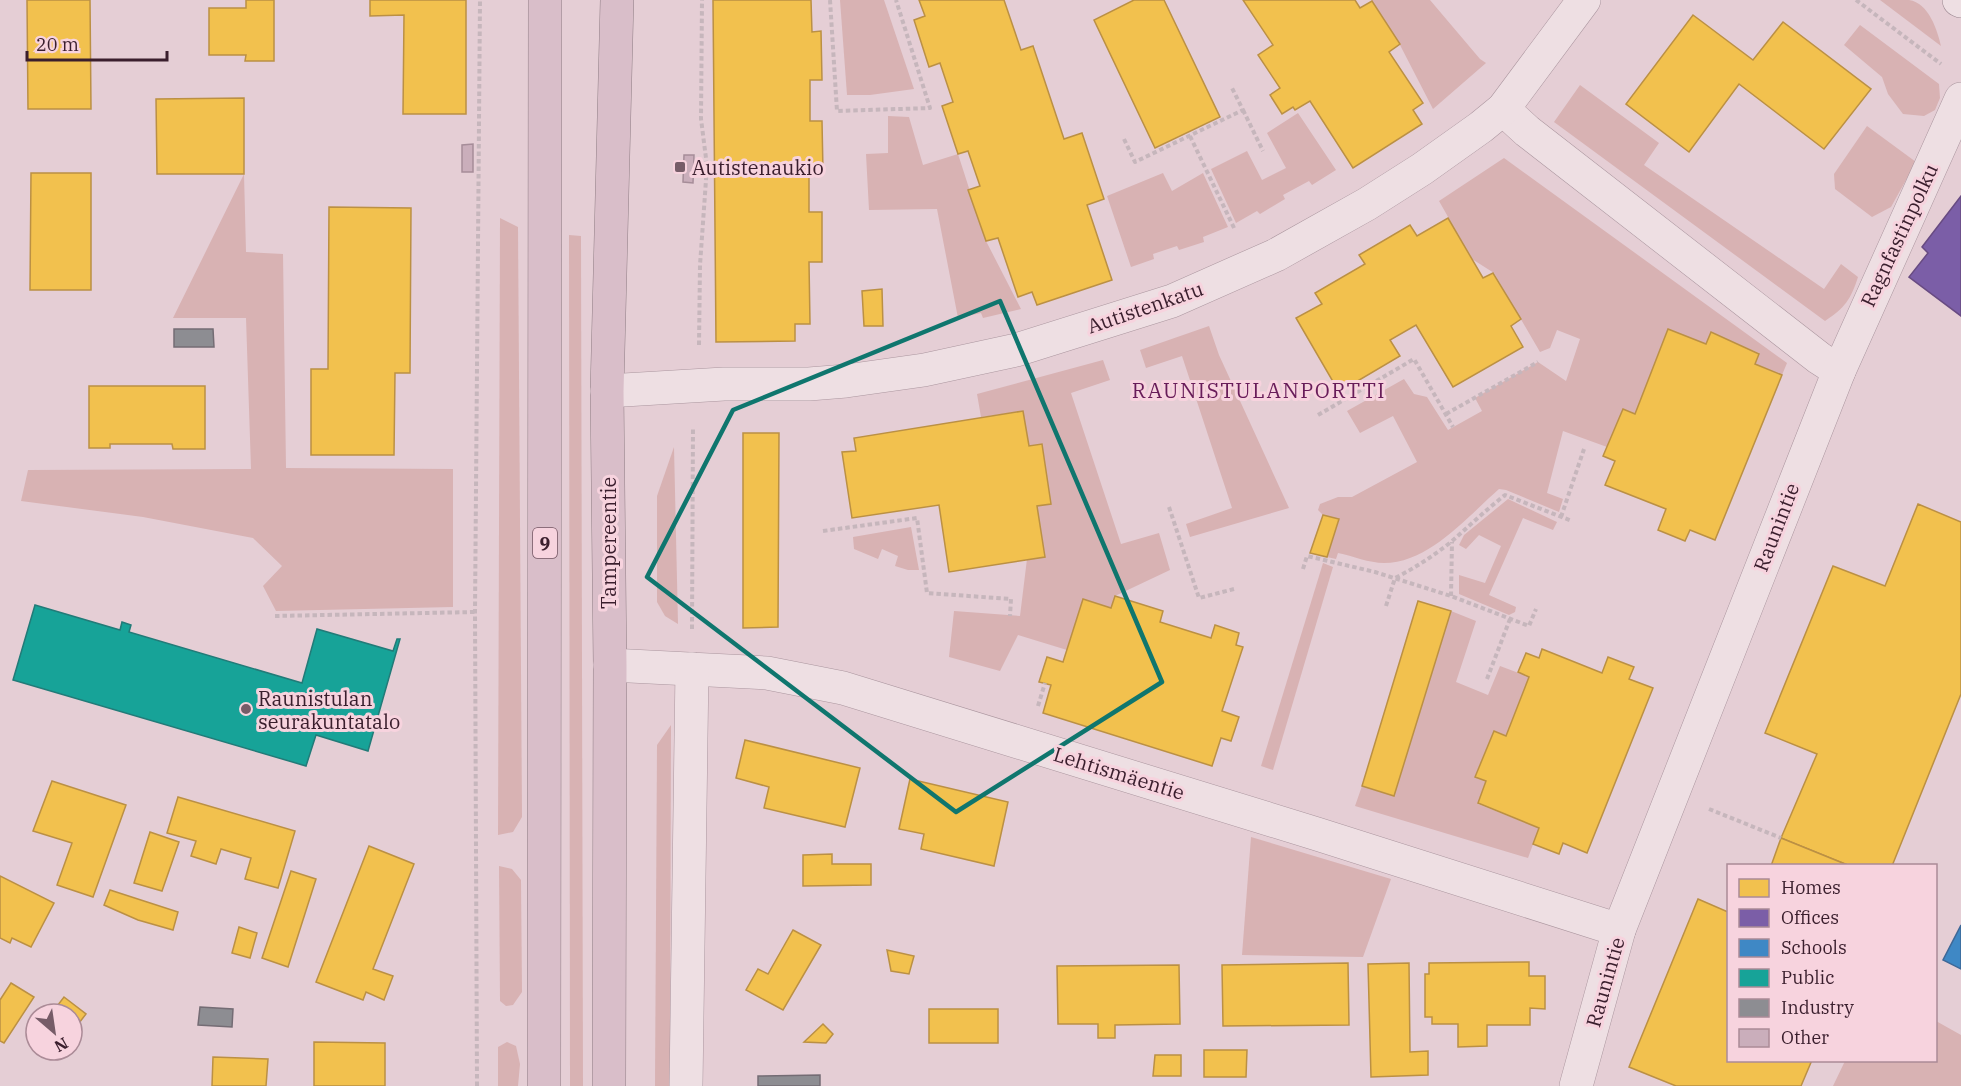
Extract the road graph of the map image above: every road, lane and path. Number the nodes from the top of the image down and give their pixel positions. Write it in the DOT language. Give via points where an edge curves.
graph roads {
  1 [pos="480,0"];
  2 [pos="545,0"];
  3 [pos="617,0"];
  4 [pos="702,0"];
  5 [pos="830,0"];
  6 [pos="896,0"];
  7 [pos="1584,0"];
  8 [pos="1856,0"];
  9 [pos="1942,64"];
  10 [pos="1232,88"];
  11 [pos="1961,99"];
  12 [pos="1503,109"];
  13 [pos="1243,110"];
  14 [pos="1190,136"];
  15 [pos="1124,139"];
  16 [pos="1263,151"];
  17 [pos="1236,232"];
  18 [pos="1538,362"];
  19 [pos="1839,371"];
  20 [pos="696,387"];
  21 [pos="607,391"];
  22 [pos="1446,414"];
  23 [pos="1318,415"];
  24 [pos="1454,427"];
  25 [pos="1584,449"];
  26 [pos="1169,507"];
  27 [pos="1561,518"];
  28 [pos="1572,521"];
  29 [pos="823,531"];
  30 [pos="1452,541"];
  31 [pos="1303,569"];
  32 [pos="1395,579"];
  33 [pos="1234,589"];
  34 [pos="1451,596"];
  35 [pos="1386,606"];
  36 [pos="1536,609"];
  37 [pos="475,612"];
  38 [pos="275,616"];
  39 [pos="1010,616"];
  40 [pos="1510,619"];
  41 [pos="610,665"];
  42 [pos="692,669"];
  43 [pos="1487,679"];
  44 [pos="1045,683"];
  45 [pos="1035,716"];
  46 [pos="1672,794"];
  47 [pos="1781,838"];
  48 [pos="1619,930"];
  49 [pos="477,1086"];
  50 [pos="544,1086"];
  51 [pos="609,1086"];
  52 [pos="686,1086"];
  53 [pos="1576,1086"];
  1 -- 37 [label="path"];
  2 -- 50 [label="highway, 9"];
  3 -- 21 [label="highway, Tampereentie"];
  4 -- 20 [label="path" via="701,119 707,166"];
  5 -- 6 [label="path" via="837,111 930,108"];
  7 -- 12 [label="street, Autistenkatu"];
  8 -- 9 [label="path"];
  10 -- 13 [label="path"];
  11 -- 19 [label="street, Ragnfastinpolku"];
  12 -- 19 [label="street"];
  12 -- 20 [label="street, Autistenkatu" via="1422,170 1367,204 1276,255 1172,301 1016,350 924,370 809,384"];
  13 -- 14 [label="path"];
  13 -- 16 [label="path"];
  14 -- 15 [label="path" via="1135,162"];
  14 -- 17 [label="path"];
  18 -- 22 [label="path"];
  19 -- 46 [label="street, Raunintie"];
  20 -- 21 [label="street, Autistenkatu"];
  20 -- 42 [label="path"];
  21 -- 41 [label="highway, Tampereentie"];
  22 -- 23 [label="path" via="1413,359"];
  22 -- 24 [label="path"];
  25 -- 27 [label="path"];
  26 -- 33 [label="path" via="1199,598"];
  27 -- 28 [label="path"];
  27 -- 30 [label="path" via="1505,495"];
  29 -- 39 [label="path" via="917,518 927,592 1011,599"];
  30 -- 32 [label="path"];
  30 -- 34 [label="path"];
  31 -- 32 [label="path" via="1307,555"];
  32 -- 34 [label="path"];
  32 -- 35 [label="path"];
  34 -- 40 [label="path"];
  36 -- 40 [label="path" via="1529,626"];
  37 -- 38 [label="path"];
  37 -- 49 [label="path"];
  40 -- 43 [label="path"];
  41 -- 42 [label="street, Lehtismäentie"];
  41 -- 51 [label="highway, Tampereentie"];
  42 -- 48 [label="street, Lehtismäentie" via="767,673 843,688"];
  42 -- 52 [label="street"];
  44 -- 45 [label="path"];
  46 -- 47 [label="path"];
  46 -- 48 [label="street, Raunintie"];
  48 -- 53 [label="street, Raunintie"];
}
